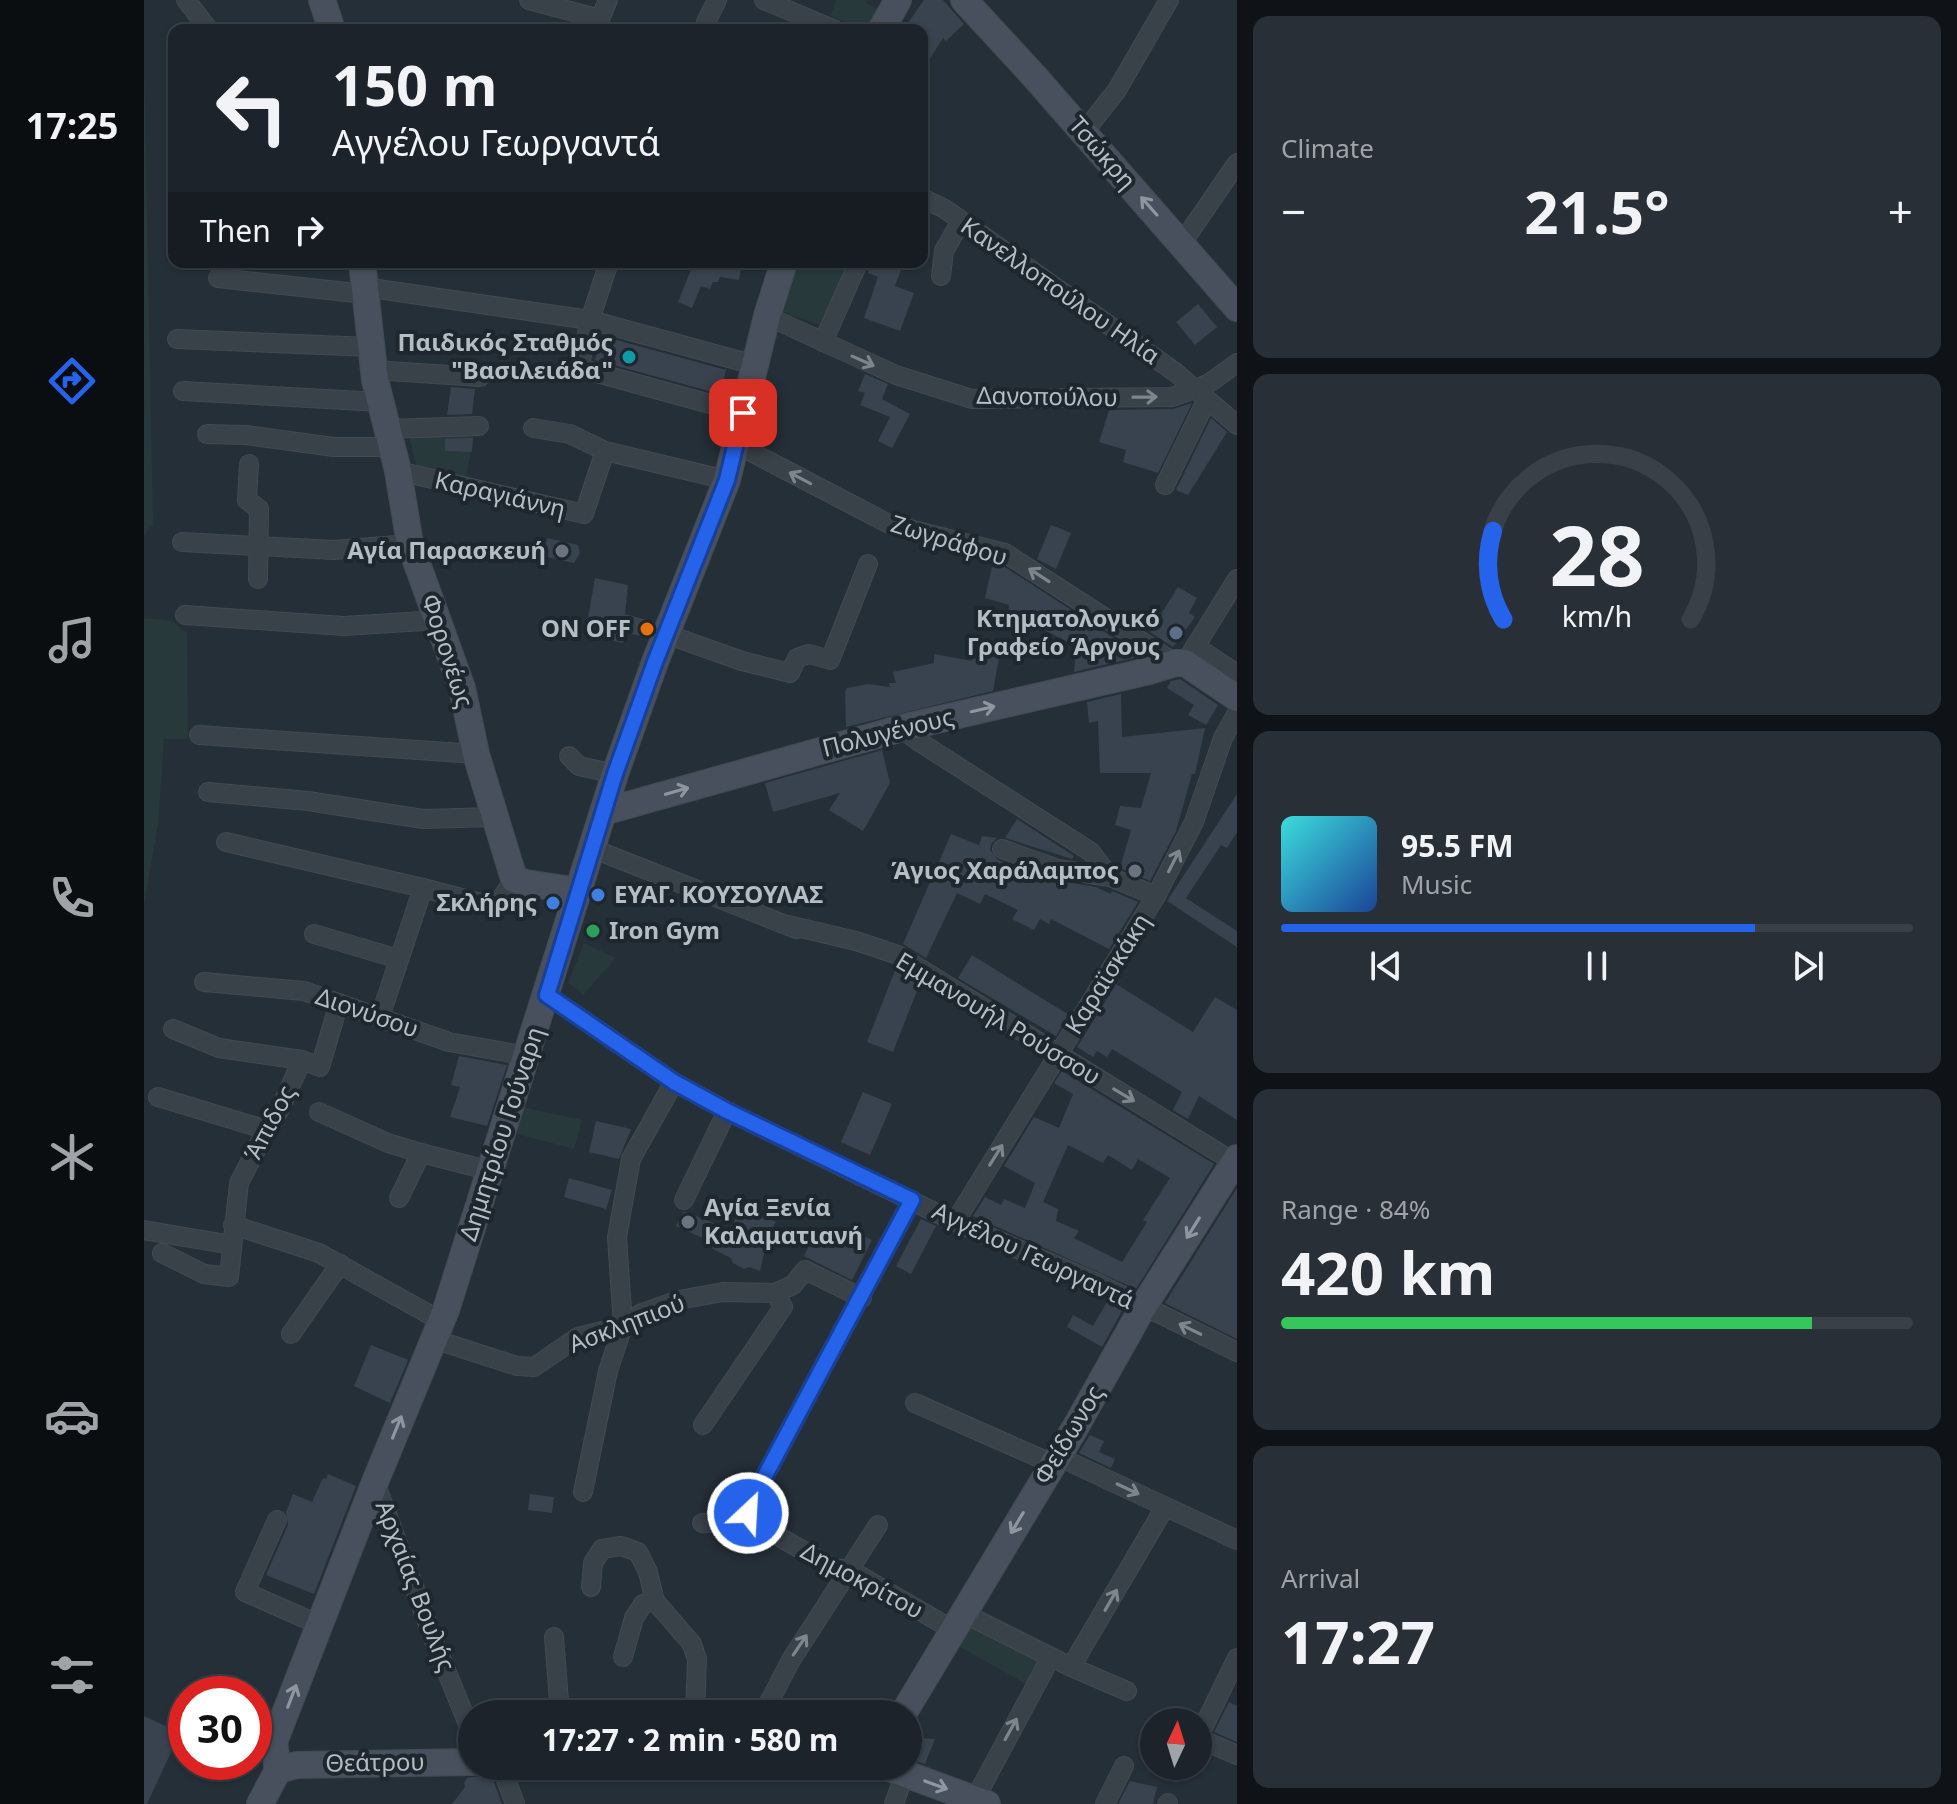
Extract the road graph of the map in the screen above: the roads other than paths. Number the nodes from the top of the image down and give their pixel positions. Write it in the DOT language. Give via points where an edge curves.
graph roads {
  1 [pos="186,0"];
  2 [pos="322,0"];
  3 [pos="529,0"];
  4 [pos="608,0"];
  5 [pos="717,0"];
  6 [pos="764,0"];
  7 [pos="898,0"];
  8 [pos="964,0"];
  9 [pos="1169,0"];
  10 [pos="706,22"];
  11 [pos="204,24"];
  12 [pos="330,24"];
  13 [pos="821,24"];
  14 [pos="884,24"];
  15 [pos="1084,132"];
  16 [pos="1237,163"];
  17 [pos="928,202"];
  18 [pos="961,221"];
  19 [pos="1182,243"];
  20 [pos="607,268"];
  21 [pos="782,268"];
  22 [pos="856,268"];
  23 [pos="941,276"];
  24 [pos="218,278"];
  25 [pos="364,281"];
  26 [pos="1237,308"];
  27 [pos="767,316"];
  28 [pos="590,320"];
  29 [pos="177,339"];
  30 [pos="823,342"];
  31 [pos="372,358"];
  32 [pos="1237,363"];
  33 [pos="755,365"];
  34 [pos="480,377"];
  35 [pos="183,391"];
  36 [pos="1200,394"];
  37 [pos="380,402"];
  38 [pos="743,413"];
  39 [pos="1237,425"];
  40 [pos="479,426"];
  41 [pos="533,428"];
  42 [pos="207,434"];
  43 [pos="736,444"];
  44 [pos="392,449"];
  45 [pos="605,451"];
  46 [pos="249,464"];
  47 [pos="727,480"];
  48 [pos="1165,485"];
  49 [pos="182,542"];
  50 [pos="410,544"];
  51 [pos="258,547"];
  52 [pos="868,564"];
  53 [pos="258,579"];
  54 [pos="1237,579"];
  55 [pos="185,615"];
  56 [pos="439,620"];
  57 [pos="666,634"];
  58 [pos="1185,657"];
  59 [pos="1237,674"];
  60 [pos="1237,698"];
  61 [pos="1237,713"];
  62 [pos="906,727"];
  63 [pos="199,735"];
  64 [pos="476,754"];
  65 [pos="569,756"];
  66 [pos="615,774"];
  67 [pos="208,792"];
  68 [pos="603,812"];
  69 [pos="495,817"];
  70 [pos="226,842"];
  71 [pos="591,848"];
  72 [pos="1002,849"];
  73 [pos="1110,877"];
  74 [pos="514,879"];
  75 [pos="423,888"];
  76 [pos="578,891"];
  77 [pos="1156,896"];
  78 [pos="788,925"];
  79 [pos="314,934"];
  80 [pos="822,939"];
  81 [pos="399,959"];
  82 [pos="204,982"];
  83 [pos="547,995"];
  84 [pos="339,1003"];
  85 [pos="380,1017"];
  86 [pos="173,1029"];
  87 [pos="1057,1055"];
  88 [pos="527,1056"];
  89 [pos="302,1060"];
  90 [pos="674,1082"];
  91 [pos="158,1097"];
  92 [pos="727,1111"];
  93 [pos="319,1112"];
  94 [pos="267,1130"];
  95 [pos="421,1153"];
  96 [pos="1236,1162"];
  97 [pos="491,1171"];
  98 [pos="399,1198"];
  99 [pos="684,1200"];
  100 [pos="912,1200"];
  101 [pos="955,1222"];
  102 [pos="233,1225"];
  103 [pos="144,1230"];
  104 [pos="232,1245"];
  105 [pos="162,1253"];
  106 [pos="340,1264"];
  107 [pos="775,1293"];
  108 [pos="862,1298"];
  109 [pos="1143,1307"];
  110 [pos="623,1326"];
  111 [pos="437,1330"];
  112 [pos="291,1334"];
  113 [pos="1237,1352"];
  114 [pos="915,1403"];
  115 [pos="703,1425"];
  116 [pos="1055,1460"];
  117 [pos="375,1482"];
  118 [pos="583,1492"];
  119 [pos="1165,1507"];
  120 [pos="277,1520"];
  121 [pos="751,1521"];
  122 [pos="702,1523"];
  123 [pos="878,1525"];
  124 [pos="1237,1540"];
  125 [pos="850,1570"];
  126 [pos="591,1587"];
  127 [pos="655,1601"];
  128 [pos="958,1622"];
  129 [pos="320,1625"];
  130 [pos="554,1637"];
  131 [pos="623,1657"];
  132 [pos="1051,1657"];
  133 [pos="1237,1658"];
  134 [pos="1071,1667"];
  135 [pos="1127,1691"];
  136 [pos="458,1700"];
  137 [pos="559,1700"];
  138 [pos="696,1700"];
  139 [pos="770,1700"];
  140 [pos="911,1700"];
  141 [pos="1212,1709"];
  142 [pos="1212,1744"];
  143 [pos="1237,1755"];
  144 [pos="458,1762"];
  145 [pos="1124,1766"];
  146 [pos="278,1770"];
  147 [pos="506,1780"];
  148 [pos="894,1780"];
  149 [pos="922,1780"];
  150 [pos="981,1801"];
  151 [pos="260,1804"];
  152 [pos="515,1804"];
  153 [pos="894,1804"];
  154 [pos="1105,1804"];
  1 -- 11 [label="street"];
  2 -- 12 [label="main road"];
  3 -- 4 [label="street" via="600,19"];
  5 -- 10 [label="street"];
  6 -- 13 [label="street"];
  7 -- 14 [label="main road"];
  8 -- 15 [label="main road, Τσώκρη"];
  9 -- 15 [label="street" via="1117,90"];
  19 -- 15 [label="main road, Τσώκρη, one-way"];
  16 -- 19 [label="street"];
  17 -- 18 [label="street, Κανελλοπούλου Ηλία"];
  18 -- 23 [label="street" via="944,251"];
  18 -- 36 [label="street, Κανελλοπούλου Ηλία"];
  19 -- 26 [label="main road, Τσώκρη"];
  20 -- 28 [label="street"];
  21 -- 27 [label="main road, Δημητρίου Γούναρη"];
  22 -- 30 [label="street"];
  24 -- 25 [label="street"];
  25 -- 28 [label="street"];
  25 -- 31 [label="main road, Φορονέως"];
  27 -- 30 [label="street, Δανοπούλου"];
  27 -- 33 [label="main road, Δημητρίου Γούναρη"];
  28 -- 33 [label="street"];
  28 -- 38 [label="street" via="579,368"];
  29 -- 31 [label="street"];
  30 -- 36 [label="street, Δανοπούλου, one-way" via="896,375 972,399"];
  31 -- 34 [label="street"];
  31 -- 37 [label="main road, Φορονέως"];
  32 -- 36 [label="street, Δανοπούλου"];
  33 -- 38 [label="main road, Δημητρίου Γούναρη"];
  35 -- 37 [label="street"];
  36 -- 39 [label="street, Κανελλοπούλου Ηλία"];
  36 -- 48 [label="street"];
  37 -- 44 [label="main road, Φορονέως"];
  38 -- 43 [label="main road, Δημητρίου Γούναρη"];
  40 -- 44 [label="street"];
  41 -- 45 [label="street" via="570,434"];
  42 -- 44 [label="street"];
  43 -- 47 [label="main road, Δημητρίου Γούναρη"];
  58 -- 43 [label="street, Ζωγράφου, one-way" via="1005,553 889,524"];
  44 -- 45 [label="street, Καραγιάννη" via="584,514"];
  44 -- 50 [label="main road, Φορονέως"];
  45 -- 47 [label="street"];
  46 -- 51 [label="street" via="247,500 259,509"];
  47 -- 57 [label="main road, Δημητρίου Γούναρη"];
  49 -- 51 [label="street"];
  50 -- 51 [label="street" via="334,550"];
  50 -- 56 [label="main road, Φορονέως"];
  51 -- 53 [label="street"];
  52 -- 57 [label="street" via="830,660 809,654 797,658 790,673"];
  54 -- 58 [label="street"];
  55 -- 56 [label="street" via="344,626"];
  56 -- 64 [label="main road, Φορονέως" via="462,688"];
  57 -- 66 [label="main road, Δημητρίου Γούναρη"];
  58 -- 59 [label="street, Ζωγράφου"];
  58 -- 60 [label="main road, Ζωγράφου"];
  62 -- 58 [label="main road, Πολυγένους, one-way" via="1149,671"];
  77 -- 61 [label="street, Καραϊσκάκη, one-way" via="1194,822"];
  68 -- 62 [label="main road, Πολυγένους, one-way"];
  62 -- 73 [label="street" via="918,741 1091,852"];
  63 -- 64 [label="street"];
  64 -- 69 [label="main road, Φορονέως"];
  65 -- 66 [label="street" via="579,766"];
  66 -- 68 [label="main road, Δημητρίου Γούναρη"];
  67 -- 69 [label="street" via="423,819"];
  68 -- 71 [label="main road, Δημητρίου Γούναρη"];
  69 -- 74 [label="main road, Φορονέως"];
  70 -- 75 [label="street"];
  71 -- 76 [label="main road, Δημητρίου Γούναρη"];
  71 -- 78 [label="street"];
  72 -- 73 [label="street" via="1058,869"];
  73 -- 77 [label="street"];
  74 -- 75 [label="street" via="496,907"];
  74 -- 76 [label="main road"];
  75 -- 81 [label="street"];
  76 -- 83 [label="main road, Δημητρίου Γούναρη"];
  77 -- 87 [label="street, Καραϊσκάκη"];
  78 -- 80 [label="street"];
  78 -- 87 [label="street, Εμμανουήλ Ρούσσου" via="898,955"];
  79 -- 81 [label="street"];
  81 -- 85 [label="street"];
  82 -- 84 [label="street, Διονύσου" via="304,991"];
  83 -- 88 [label="main road, Δημητρίου Γούναρη"];
  83 -- 90 [label="street, Αγγέλου Γεωργαντά"];
  84 -- 85 [label="street, Διονύσου"];
  84 -- 89 [label="street, Άπιδος" via="320,1067"];
  85 -- 88 [label="street, Διονύσου" via="449,1042"];
  86 -- 89 [label="street" via="219,1048"];
  87 -- 96 [label="street, Εμμανουήλ Ρούσσου, one-way"];
  101 -- 87 [label="street, Καραϊσκάκη, one-way"];
  88 -- 97 [label="main road, Δημητρίου Γούναρη"];
  89 -- 94 [label="street, Άπιδος"];
  90 -- 92 [label="street, Αγγέλου Γεωργαντά"];
  90 -- 110 [label="street" via="631,1159 617,1237"];
  91 -- 94 [label="street"];
  92 -- 99 [label="street"];
  92 -- 100 [label="street, Αγγέλου Γεωργαντά"];
  93 -- 95 [label="street"];
  94 -- 102 [label="street, Άπιδος" via="239,1183"];
  95 -- 97 [label="street"];
  95 -- 98 [label="street"];
  96 -- 109 [label="main road, Φείδωνος, one-way"];
  97 -- 111 [label="main road, Δημητρίου Γούναρη"];
  100 -- 101 [label="street, Αγγέλου Γεωργαντά"];
  100 -- 108 [label="street"];
  101 -- 109 [label="street, Αγγέλου Γεωργαντά"];
  102 -- 104 [label="street, Άπιδος"];
  102 -- 106 [label="street"];
  103 -- 104 [label="street"];
  104 -- 105 [label="street, Άπιδος" via="229,1277 204,1274"];
  106 -- 111 [label="street"];
  106 -- 112 [label="street"];
  107 -- 108 [label="street" via="793,1285 805,1270"];
  107 -- 110 [label="street, Ασκληπιού" via="723,1292 679,1300"];
  107 -- 115 [label="street" via="783,1307"];
  108 -- 121 [label="street" via="750,1504"];
  113 -- 109 [label="street, Αγγέλου Γεωργαντά, one-way"];
  109 -- 116 [label="main road, Φείδωνος"];
  110 -- 111 [label="street, Ασκληπιού" via="578,1337 534,1367 517,1366"];
  110 -- 118 [label="street" via="608,1371"];
  117 -- 111 [label="main road, Δημητρίου Γούναρη, one-way"];
  114 -- 116 [label="street"];
  116 -- 119 [label="street, one-way"];
  116 -- 128 [label="main road, Φείδωνος, one-way"];
  117 -- 129 [label="main road, Δημητρίου Γούναρη"];
  117 -- 136 [label="street, Αρχαίας Βουλής"];
  119 -- 124 [label="street"];
  134 -- 119 [label="street, one-way"];
  120 -- 129 [label="street" via="245,1592"];
  121 -- 122 [label="street"];
  121 -- 125 [label="street, Δημοκρίτου" via="834,1568"];
  123 -- 125 [label="street"];
  125 -- 128 [label="street, Δημοκρίτου"];
  139 -- 125 [label="street, one-way"];
  126 -- 127 [label="street" via="593,1563 602,1549 621,1546 638,1552"];
  127 -- 131 [label="street" via="643,1604 634,1618"];
  127 -- 138 [label="street" via="695,1651"];
  128 -- 132 [label="street, Δημοκρίτου"];
  128 -- 140 [label="main road, Φείδωνος"];
  146 -- 129 [label="main road, Δημητρίου Γούναρη, one-way" via="274,1742"];
  130 -- 137 [label="street"];
  132 -- 134 [label="street, Δημοκρίτου"];
  150 -- 132 [label="street, one-way"];
  133 -- 141 [label="street"];
  134 -- 135 [label="street, Δημοκρίτου"];
  142 -- 143 [label="street"];
  144 -- 146 [label="main road, Θεάτρου" via="305,1764"];
  145 -- 154 [label="street"];
  146 -- 151 [label="main road"];
  147 -- 152 [label="street"];
  148 -- 153 [label="street"];
  149 -- 150 [label="main road, one-way"];
}
